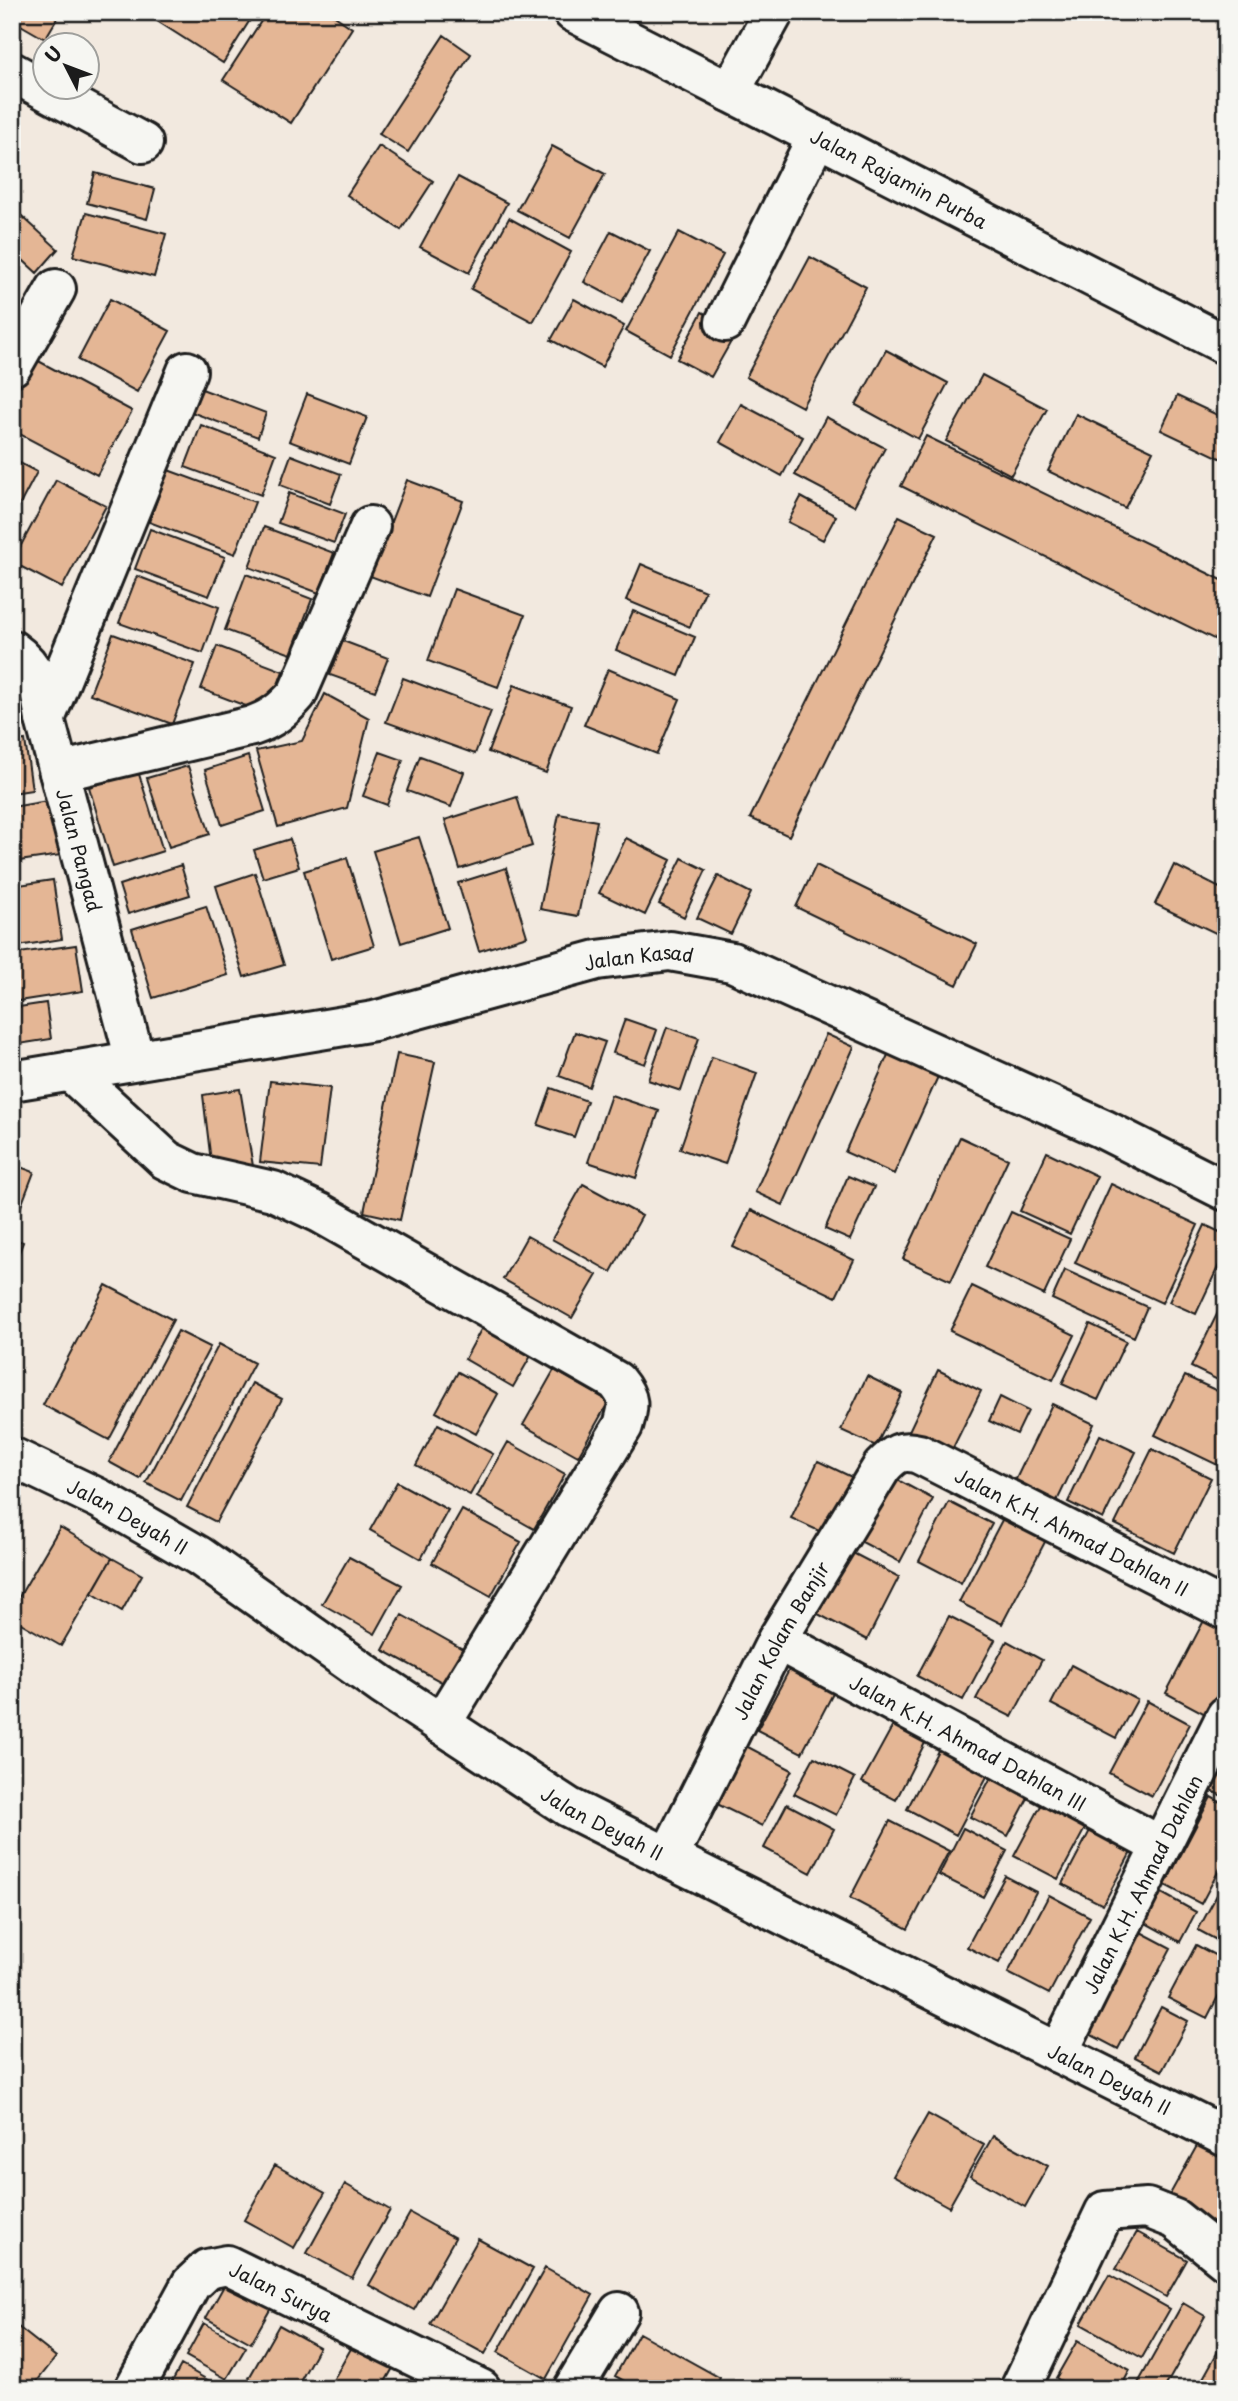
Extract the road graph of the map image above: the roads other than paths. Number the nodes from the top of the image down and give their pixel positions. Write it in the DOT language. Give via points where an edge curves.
graph roads {
  1 [pos="573,12"];
  2 [pos="774,12"];
  3 [pos="631,27"];
  4 [pos="12,72"];
  5 [pos="730,92"];
  6 [pos="817,137"];
  7 [pos="143,142"];
  8 [pos="56,289"];
  9 [pos="724,322"];
  10 [pos="1226,345"];
  11 [pos="12,366"];
  12 [pos="187,371"];
  13 [pos="370,526"];
  14 [pos="12,649"];
  15 [pos="45,719"];
  16 [pos="59,772"];
  17 [pos="135,1060"];
  18 [pos="70,1071"];
  19 [pos="12,1081"];
  20 [pos="1226,1191"];
  21 [pos="919,1454"];
  22 [pos="12,1457"];
  23 [pos="1226,1611"];
  24 [pos="777,1640"];
  25 [pos="1226,1716"];
  26 [pos="441,1724"];
  27 [pos="1161,1846"];
  28 [pos="668,1858"];
  29 [pos="1058,2053"];
  30 [pos="1226,2137"];
  31 [pos="1226,2260"];
  32 [pos="619,2312"];
  33 [pos="134,2389"];
  34 [pos="481,2389"];
  35 [pos="573,2389"];
  36 [pos="1020,2389"];
  1 -- 3 [label="street, Jalan Rajamin Purba"];
  2 -- 5 [label="street"];
  3 -- 5 [label="street, Jalan Rajamin Purba"];
  4 -- 7 [label="street"];
  5 -- 6 [label="street, Jalan Rajamin Purba"];
  6 -- 9 [label="street"];
  6 -- 10 [label="street, Jalan Rajamin Purba"];
  8 -- 11 [label="street"];
  12 -- 15 [label="street"];
  13 -- 16 [label="street" via="297,694 283,710 252,726"];
  14 -- 15 [label="street, Jalan Pangad" via="26,659 38,681"];
  15 -- 16 [label="street, Jalan Pangad"];
  16 -- 17 [label="street, Jalan Pangad"];
  17 -- 18 [label="street, Jalan Kasad"];
  17 -- 20 [label="street, Jalan Kasad" via="374,1021 597,960 670,951 732,961 1103,1129"];
  18 -- 19 [label="street, Jalan Kasad"];
  18 -- 26 [label="street" via="166,1160 192,1173 273,1191 320,1213 616,1381 625,1391 629,1402 623,1426"];
  21 -- 23 [label="street, Jalan K.H. Ahmad Dahlan II"];
  21 -- 24 [label="street, Jalan Kolam Banjir" via="905,1450 882,1467"];
  22 -- 26 [label="street, Jalan Deyah II" via="100,1499 200,1556"];
  24 -- 27 [label="street, Jalan K.H. Ahmad Dahlan III"];
  24 -- 28 [label="street, Jalan Kolam Banjir"];
  25 -- 27 [label="street, Jalan K.H. Ahmad Dahlan"];
  26 -- 28 [label="street, Jalan Deyah II" via="568,1807"];
  27 -- 29 [label="street, Jalan K.H. Ahmad Dahlan"];
  28 -- 29 [label="street, Jalan Deyah II"];
  29 -- 30 [label="street, Jalan Deyah II"];
  31 -- 36 [label="street" via="1175,2219 1147,2208 1105,2211"];
  32 -- 35 [label="street"];
  33 -- 34 [label="street, Jalan Surya" via="191,2284 207,2269 227,2265"];
}
